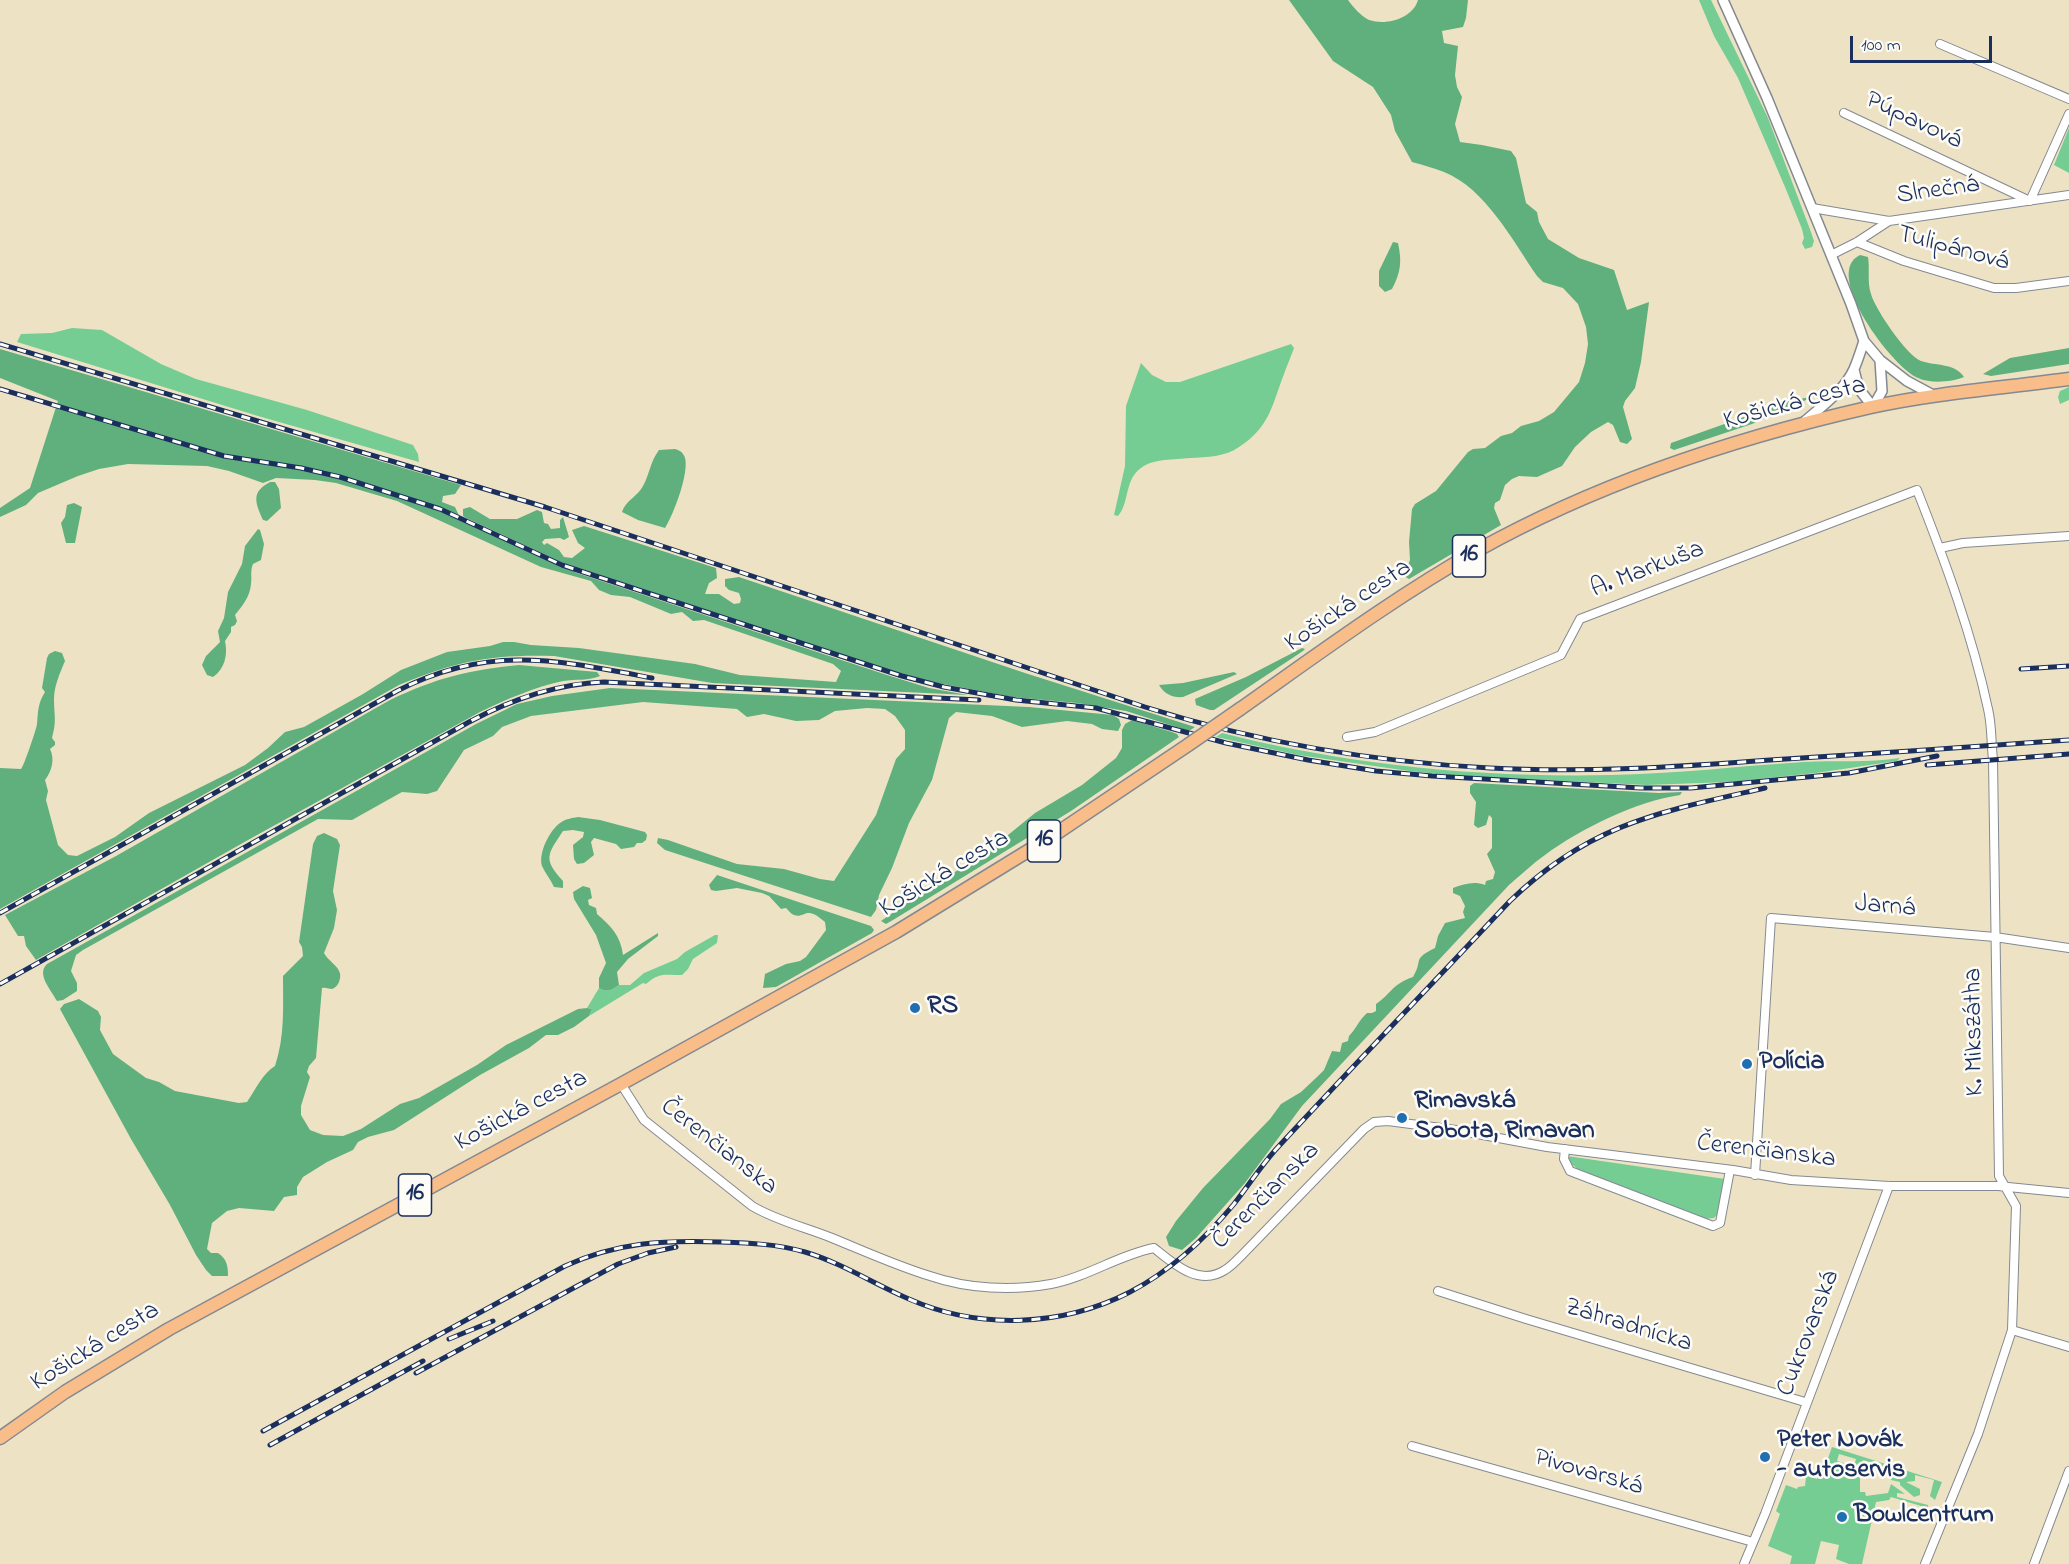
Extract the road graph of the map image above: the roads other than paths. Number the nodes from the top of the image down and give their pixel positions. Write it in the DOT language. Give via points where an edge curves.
graph roads {
  1 [pos="1723,0"];
  2 [pos="1941,44"];
  3 [pos="2069,99"];
  4 [pos="1844,112"];
  5 [pos="2069,114"];
  6 [pos="2069,195"];
  7 [pos="2030,201"];
  8 [pos="1812,208"];
  9 [pos="1889,221"];
  10 [pos="1857,242"];
  11 [pos="1831,255"];
  12 [pos="2069,281"];
  13 [pos="1864,341"];
  14 [pos="1880,360"];
  15 [pos="1854,370"];
  16 [pos="2069,379"];
  17 [pos="1935,396"];
  18 [pos="1873,407"];
  19 [pos="1801,424"];
  20 [pos="1917,490"];
  21 [pos="2069,536"];
  22 [pos="1940,548"];
  23 [pos="1347,737"];
  24 [pos="1995,938"];
  25 [pos="2069,948"];
  26 [pos="621,1084"];
  27 [pos="1565,1149"];
  28 [pos="1731,1170"];
  29 [pos="1755,1175"];
  30 [pos="1889,1186"];
  31 [pos="2007,1188"];
  32 [pos="2069,1193"];
  33 [pos="1438,1290"];
  34 [pos="2012,1330"];
  35 [pos="2069,1347"];
  36 [pos="1806,1402"];
  37 [pos="0,1438"];
  38 [pos="1412,1446"];
  39 [pos="2069,1471"];
  40 [pos="1753,1542"];
  41 [pos="1744,1564"];
  42 [pos="1925,1564"];
  43 [pos="2034,1564"];
  1 -- 8 [label="street"];
  2 -- 3 [label="street"];
  4 -- 7 [label="street, Púpavová"];
  5 -- 7 [label="street"];
  6 -- 7 [label="street, Slnečná"];
  7 -- 9 [label="street, Slnečná"];
  8 -- 9 [label="street, Slnečná"];
  8 -- 11 [label="street"];
  9 -- 10 [label="street"];
  10 -- 11 [label="street, Tulipánová"];
  10 -- 12 [label="street, Tulipánová" via="1904,261 1994,288"];
  11 -- 13 [label="street"];
  13 -- 14 [label="street"];
  13 -- 15 [label="street"];
  14 -- 17 [label="street"];
  14 -- 18 [label="street" via="1882,392"];
  15 -- 18 [label="street" via="1860,389"];
  15 -- 19 [label="street" via="1832,398"];
  16 -- 17 [label="main road, Košická cesta / 16"];
  17 -- 18 [label="main road, Košická cesta / 16"];
  18 -- 19 [label="main road, Košická cesta / 16"];
  19 -- 26 [label="main road, Košická cesta / 16, bridge" via="1607,488 1465,558 1362,622 1188,746 973,886"];
  20 -- 22 [label="street, K. Mikszátha"];
  20 -- 23 [label="street, A. Markuša" via="1580,619 1561,655 1375,732"];
  21 -- 22 [label="street"];
  22 -- 24 [label="street, K. Mikszátha" via="1989,710"];
  24 -- 25 [label="street, Jarná"];
  24 -- 29 [label="street, Jarná" via="1771,918"];
  24 -- 31 [label="street, K. Mikszátha" via="1999,1176"];
  26 -- 27 [label="street, Čerenčianska" via="645,1120 768,1215 930,1277 999,1288 1073,1279 1154,1248 1193,1274 1212,1275 1225,1270 1374,1122 1455,1130"];
  26 -- 37 [label="main road, Košická cesta / 16" via="169,1329 65,1392"];
  27 -- 28 [label="street, Čerenčianska"];
  27 -- 28 [label="street" via="1564,1159 1570,1171 1713,1226 1720,1223"];
  28 -- 29 [label="street, Čerenčianska"];
  29 -- 30 [label="street, Čerenčianska"];
  30 -- 31 [label="street, Čerenčianska"];
  30 -- 36 [label="street, Cukrovarská"];
  31 -- 32 [label="street, Čerenčianska"];
  31 -- 34 [label="street, K. Mikszátha" via="2016,1206"];
  33 -- 36 [label="street, Záhradnícka"];
  34 -- 35 [label="street"];
  34 -- 42 [label="street, K. Mikszátha" via="1978,1434"];
  36 -- 40 [label="street, Cukrovarská"];
  38 -- 40 [label="street, Pivovarská"];
  39 -- 43 [label="street"];
  40 -- 41 [label="street, Cukrovarská"];
}
